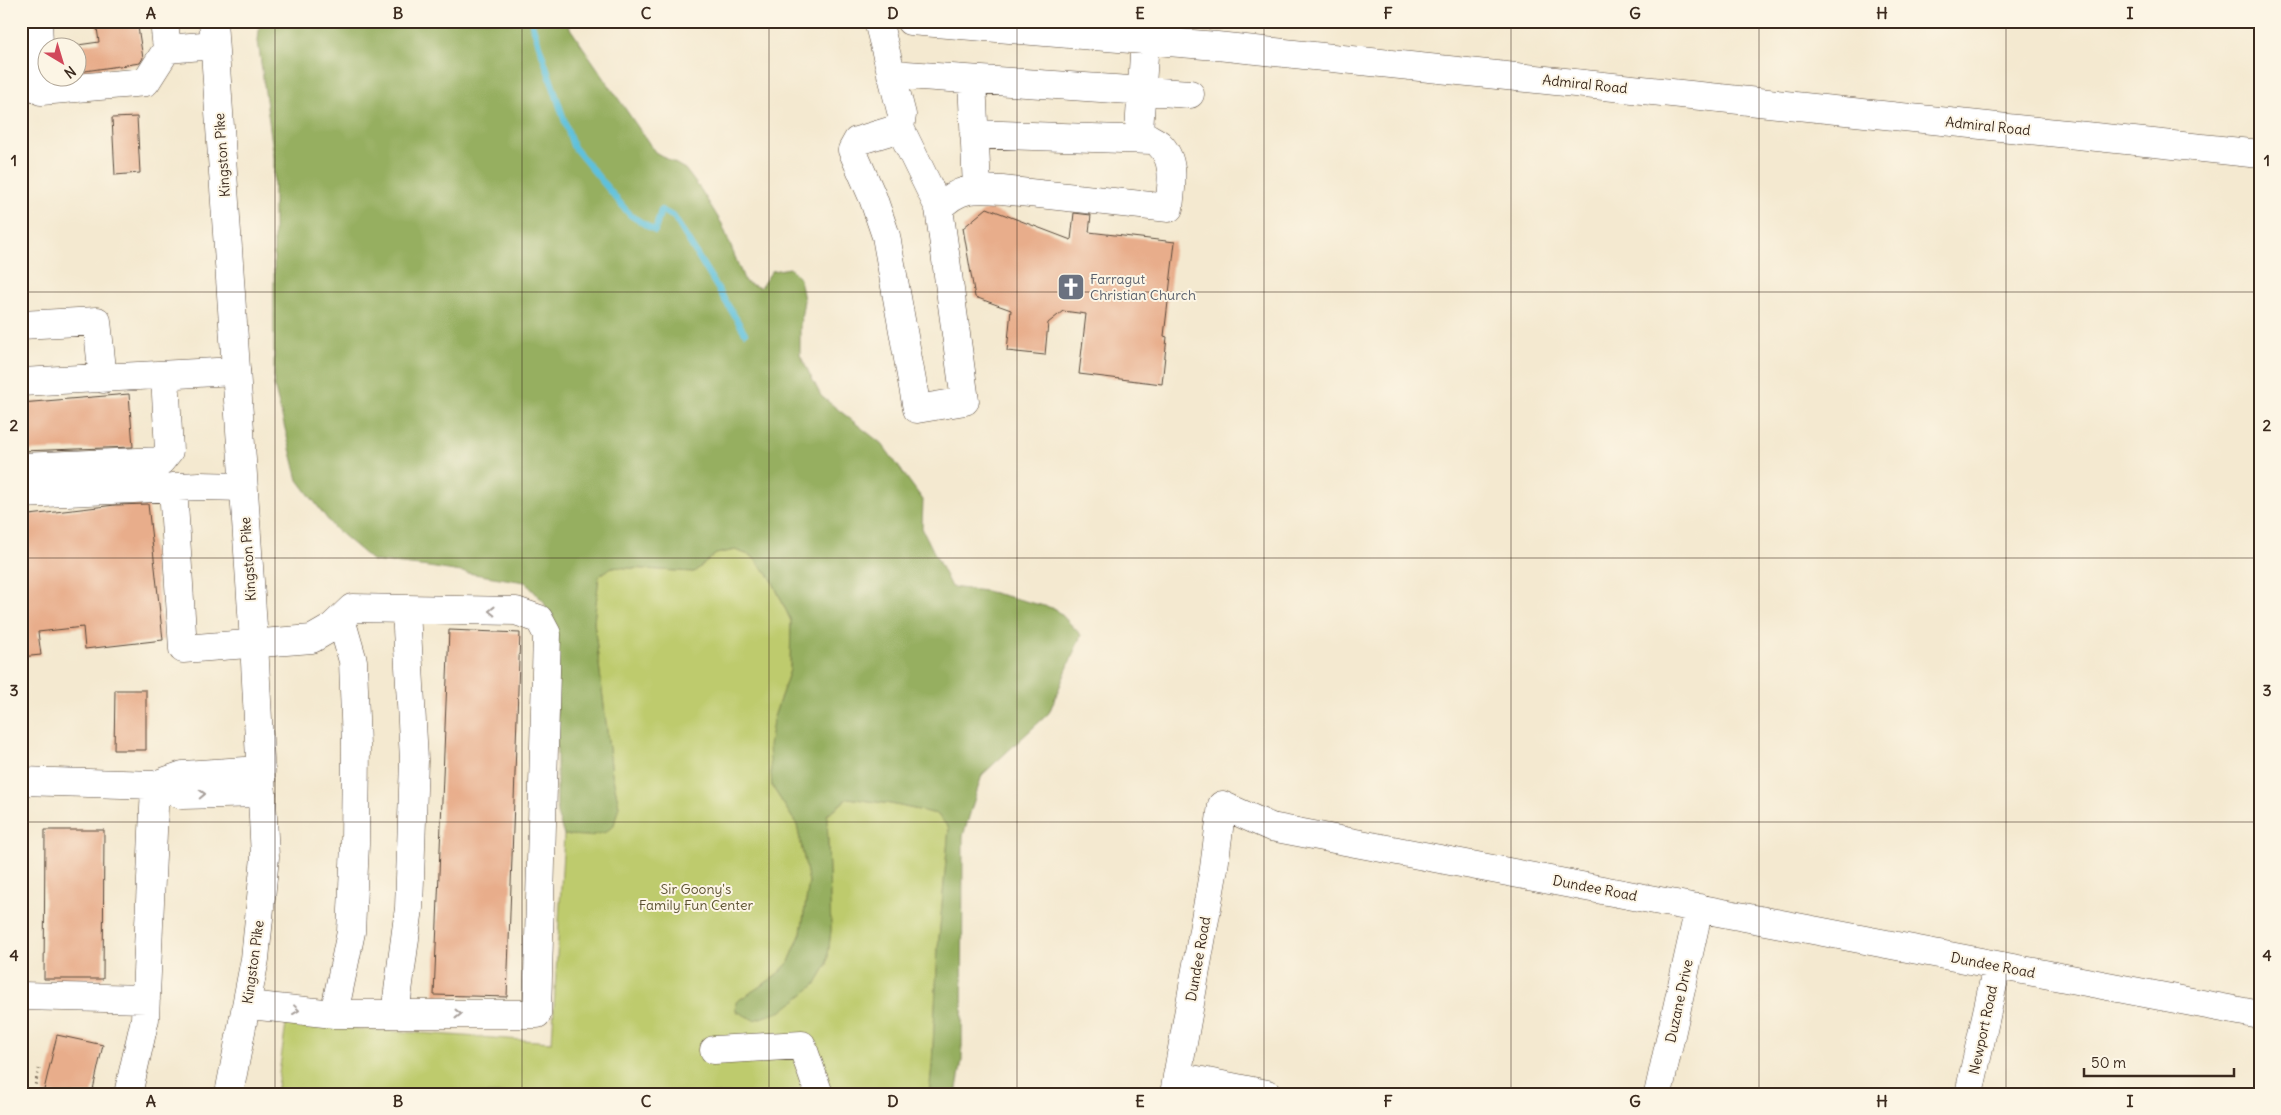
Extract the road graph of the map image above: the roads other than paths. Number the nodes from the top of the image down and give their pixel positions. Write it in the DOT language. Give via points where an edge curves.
graph roads {
  1 [pos="38,21"];
  2 [pos="164,21"];
  3 [pos="878,21"];
  4 [pos="910,21"];
  5 [pos="969,24"];
  6 [pos="1108,29"];
  7 [pos="214,33"];
  8 [pos="1145,40"];
  9 [pos="167,49"];
  10 [pos="891,74"];
  11 [pos="972,80"];
  12 [pos="1142,92"];
  13 [pos="1190,94"];
  14 [pos="900,128"];
  15 [pos="974,134"];
  16 [pos="1152,140"];
  17 [pos="2260,154"];
  18 [pos="977,188"];
  19 [pos="939,208"];
  20 [pos="21,325"];
  21 [pos="236,371"];
  22 [pos="165,375"];
  23 [pos="103,379"];
  24 [pos="21,382"];
  25 [pos="21,467"];
  26 [pos="173,487"];
  27 [pos="243,487"];
  28 [pos="22,494"];
  29 [pos="406,610"];
  30 [pos="341,619"];
  31 [pos="254,642"];
  32 [pos="261,781"];
  33 [pos="21,782"];
  34 [pos="155,785"];
  35 [pos="1699,908"];
  36 [pos="1997,966"];
  37 [pos="21,996"];
  38 [pos="146,999"];
  39 [pos="248,1005"];
  40 [pos="334,1014"];
  41 [pos="395,1014"];
  42 [pos="2260,1015"];
  43 [pos="714,1050"];
  44 [pos="1176,1085"];
  45 [pos="128,1094"];
  46 [pos="229,1094"];
  47 [pos="818,1094"];
  48 [pos="1266,1094"];
  49 [pos="1658,1094"];
  50 [pos="1969,1094"];
  1 -- 9 [label="street" via="41,91 146,82"];
  2 -- 9 [label="street"];
  3 -- 10 [label="street"];
  4 -- 5 [label="street, Admiral Road"];
  5 -- 6 [label="street, Admiral Road"];
  6 -- 8 [label="street, Admiral Road"];
  7 -- 9 [label="street"];
  7 -- 21 [label="street, Kingston Pike"];
  8 -- 12 [label="street"];
  8 -- 17 [label="street, Admiral Road"];
  10 -- 11 [label="street"];
  10 -- 14 [label="street" via="902,115"];
  11 -- 12 [label="street"];
  11 -- 15 [label="street"];
  12 -- 13 [label="street"];
  12 -- 16 [label="street" via="1139,132"];
  14 -- 19 [label="street"];
  14 -- 19 [label="street" via="857,141 852,150 886,236 917,409 964,401"];
  15 -- 16 [label="street"];
  15 -- 18 [label="street"];
  16 -- 18 [label="street" via="1159,144 1173,175 1168,208"];
  18 -- 19 [label="street" via="950,196"];
  20 -- 23 [label="street" via="97,321"];
  21 -- 22 [label="street"];
  21 -- 27 [label="street, Kingston Pike"];
  22 -- 23 [label="street"];
  22 -- 25 [label="street" via="169,451 161,461"];
  23 -- 24 [label="street"];
  26 -- 27 [label="street"];
  26 -- 28 [label="street"];
  26 -- 31 [label="street" via="183,649"];
  27 -- 31 [label="street, Kingston Pike"];
  29 -- 30 [label="street" via="352,608"];
  29 -- 41 [label="street" via="413,770 409,908"];
  41 -- 29 [label="street, one-way" via="536,1014 547,634 539,619 516,611"];
  30 -- 31 [label="street" via="312,639"];
  30 -- 40 [label="street" via="354,661 355,844 352,932"];
  31 -- 32 [label="street, Kingston Pike"];
  32 -- 34 [label="street" via="183,776"];
  32 -- 39 [label="street, Kingston Pike" via="265,857"];
  33 -- 34 [label="street"];
  34 -- 38 [label="street"];
  35 -- 36 [label="street, Dundee Road"];
  35 -- 44 [label="street, Dundee Road" via="1271,827 1222,804"];
  35 -- 49 [label="street, Duzane Drive"];
  36 -- 42 [label="street, Dundee Road"];
  36 -- 50 [label="street, Newport Road"];
  37 -- 38 [label="street"];
  38 -- 45 [label="street" via="145,1019"];
  39 -- 40 [label="street, one-way"];
  39 -- 46 [label="street, Kingston Pike"];
  40 -- 41 [label="street"];
  43 -- 47 [label="street" via="802,1045"];
  44 -- 48 [label="street"];
}
